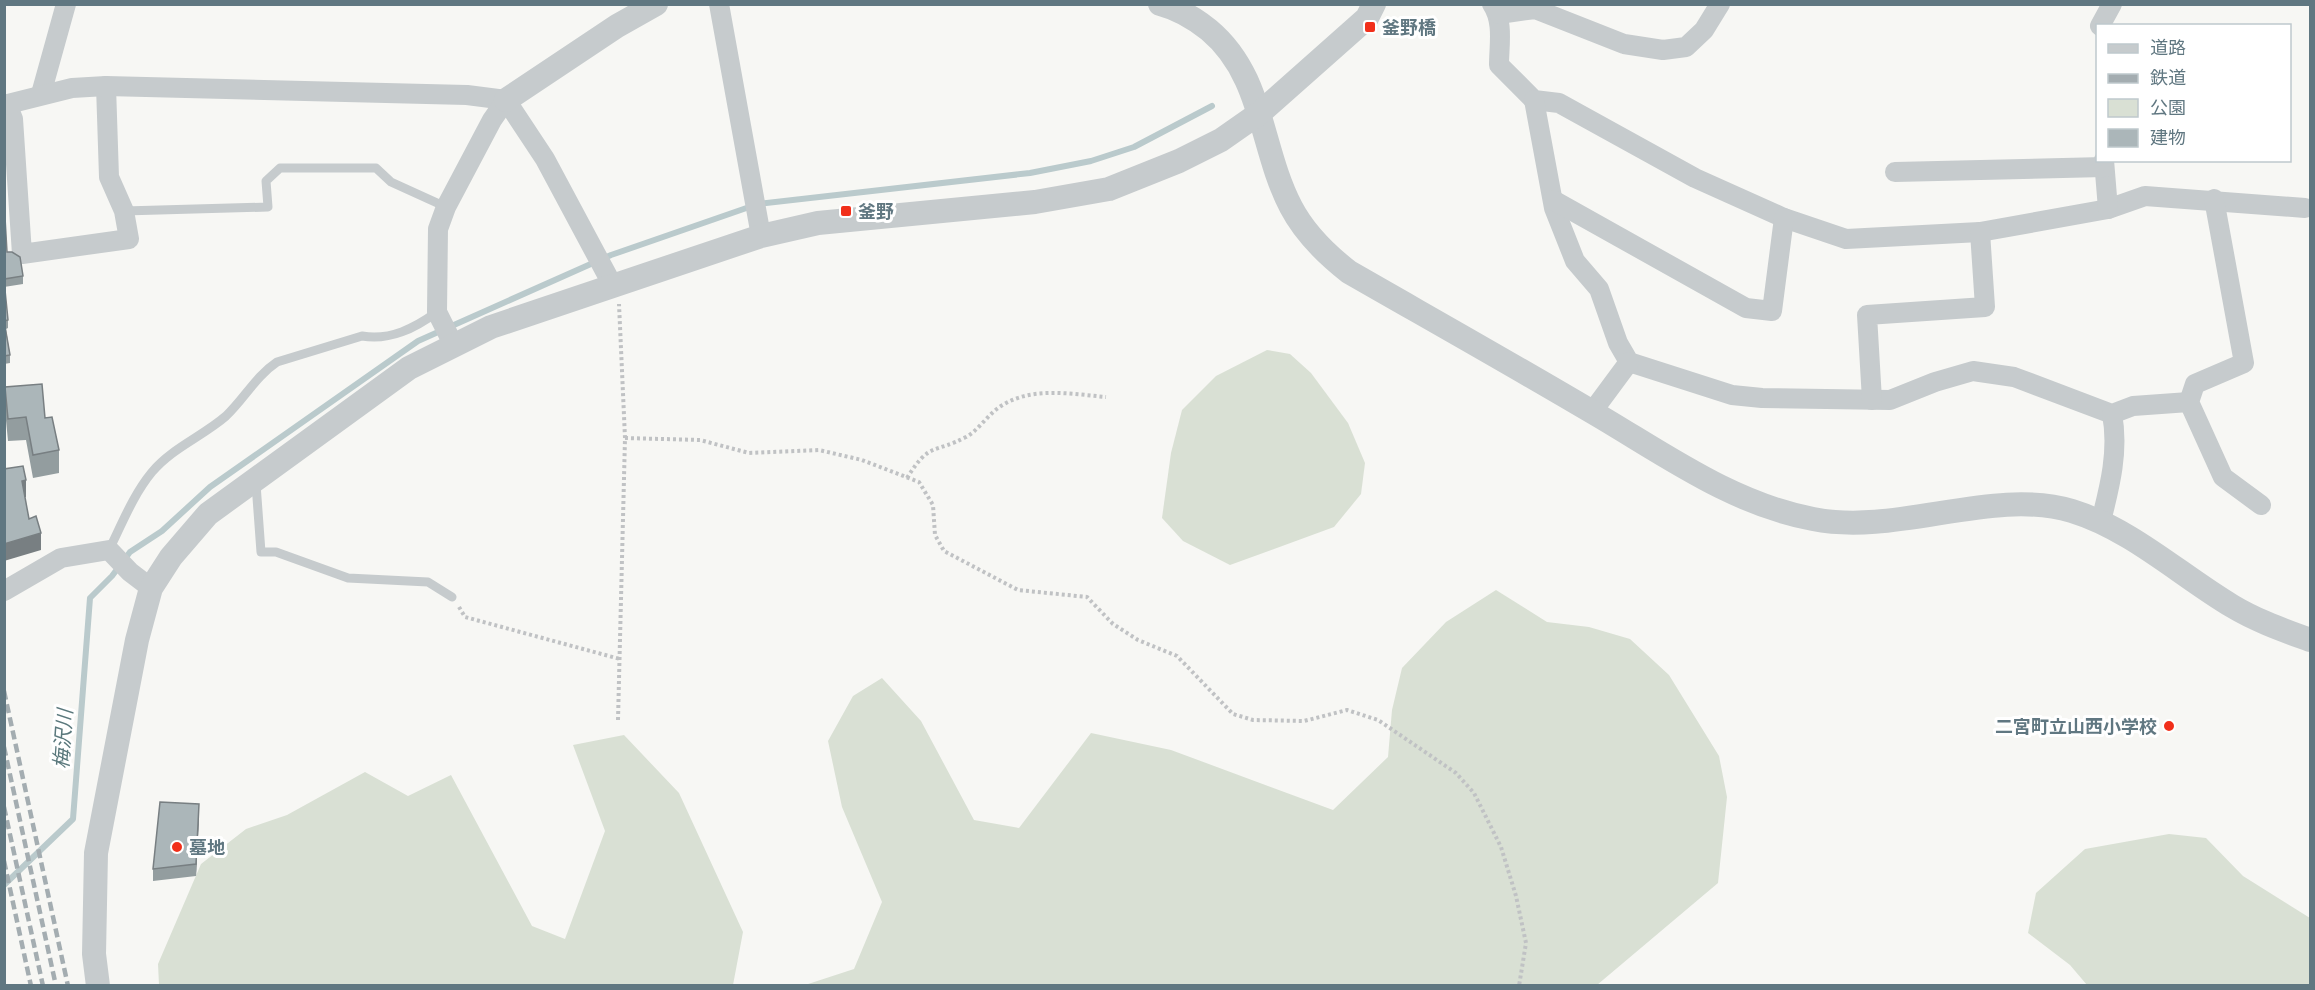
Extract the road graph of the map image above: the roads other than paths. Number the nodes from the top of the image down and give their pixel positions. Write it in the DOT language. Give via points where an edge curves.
graph roads {
  1 [pos="66,4"];
  2 [pos="656,4"];
  3 [pos="719,4"];
  4 [pos="1160,4"];
  5 [pos="1374,4"];
  6 [pos="1720,4"];
  7 [pos="2112,4"];
  8 [pos="1495,9"];
  9 [pos="1195,11"];
  10 [pos="2101,24"];
  11 [pos="106,86"];
  12 [pos="42,94"];
  13 [pos="506,100"];
  14 [pos="1534,100"];
  15 [pos="6,104"];
  16 [pos="1261,112"];
  17 [pos="2104,164"];
  18 [pos="1895,172"];
  19 [pos="2214,199"];
  20 [pos="1553,200"];
  21 [pos="446,207"];
  22 [pos="2306,208"];
  23 [pos="2108,209"];
  24 [pos="124,211"];
  25 [pos="1784,218"];
  26 [pos="760,229"];
  27 [pos="1980,232"];
  28 [pos="610,281"];
  29 [pos="445,328"];
  30 [pos="1629,362"];
  31 [pos="1872,400"];
  32 [pos="2189,402"];
  33 [pos="1592,412"];
  34 [pos="2112,414"];
  35 [pos="256,479"];
  36 [pos="2261,505"];
  37 [pos="2101,521"];
  38 [pos="111,552"];
  39 [pos="151,588"];
  40 [pos="4,591"];
  41 [pos="452,597"];
  42 [pos="2310,640"];
  43 [pos="98,986"];
  1 -- 12 [label="street"];
  2 -- 13 [label="street"];
  3 -- 26 [label="street"];
  4 -- 9 [label="street"];
  5 -- 16 [label="street" via="1366,18"];
  6 -- 8 [label="street" via="1704,30 1686,47 1663,50 1624,44 1535,9"];
  7 -- 10 [label="street"];
  8 -- 14 [label="street" via="1499,65"];
  9 -- 16 [label="street" via="1247,79"];
  11 -- 12 [label="street"];
  11 -- 13 [label="street" via="456,94"];
  11 -- 24 [label="street" via="109,177"];
  12 -- 15 [label="street"];
  13 -- 21 [label="street"];
  13 -- 28 [label="street" via="545,159"];
  14 -- 20 [label="street"];
  14 -- 25 [label="street" via="1559,103 1695,178"];
  15 -- 24 [label="street" via="13,119 22,254 129,239"];
  16 -- 26 [label="street" via="1221,140 1109,189 1035,202"];
  16 -- 33 [label="street" via="1291,207 1327,255 1349,272"];
  17 -- 18 [label="street"];
  17 -- 23 [label="street"];
  19 -- 22 [label="street"];
  19 -- 23 [label="street" via="2145,196"];
  19 -- 32 [label="street" via="2244,363 2195,384"];
  20 -- 25 [label="street" via="1746,308 1772,311"];
  20 -- 30 [label="street" via="1575,261 1599,289"];
  21 -- 24 [label="lane" via="391,182 376,168 280,168 266,181 268,207"];
  21 -- 29 [label="street" via="438,229"];
  23 -- 27 [label="street"];
  25 -- 27 [label="street" via="1846,239"];
  26 -- 28 [label="street"];
  27 -- 31 [label="street" via="1985,308 1867,315"];
  28 -- 29 [label="street" via="491,327"];
  29 -- 35 [label="street" via="409,368"];
  29 -- 38 [label="lane" via="414,328 374,338 362,336 277,362 225,416 152,472"];
  30 -- 31 [label="street" via="1732,395"];
  30 -- 33 [label="street"];
  31 -- 34 [label="street" via="1890,400 1973,372 2014,376"];
  32 -- 34 [label="street" via="2133,406"];
  32 -- 36 [label="street" via="2223,477"];
  33 -- 37 [label="street" via="1715,484 1755,503 1814,520 1881,522 2020,506 2070,511"];
  34 -- 37 [label="street" via="2116,435"];
  35 -- 39 [label="street" via="208,514 171,557"];
  35 -- 41 [label="lane" via="261,552 276,552 348,578 428,582"];
  37 -- 42 [label="street" via="2233,607"];
  38 -- 39 [label="street"];
  38 -- 40 [label="street" via="61,558"];
  39 -- 43 [label="street" via="136,640 96,853 94,954"];
}
